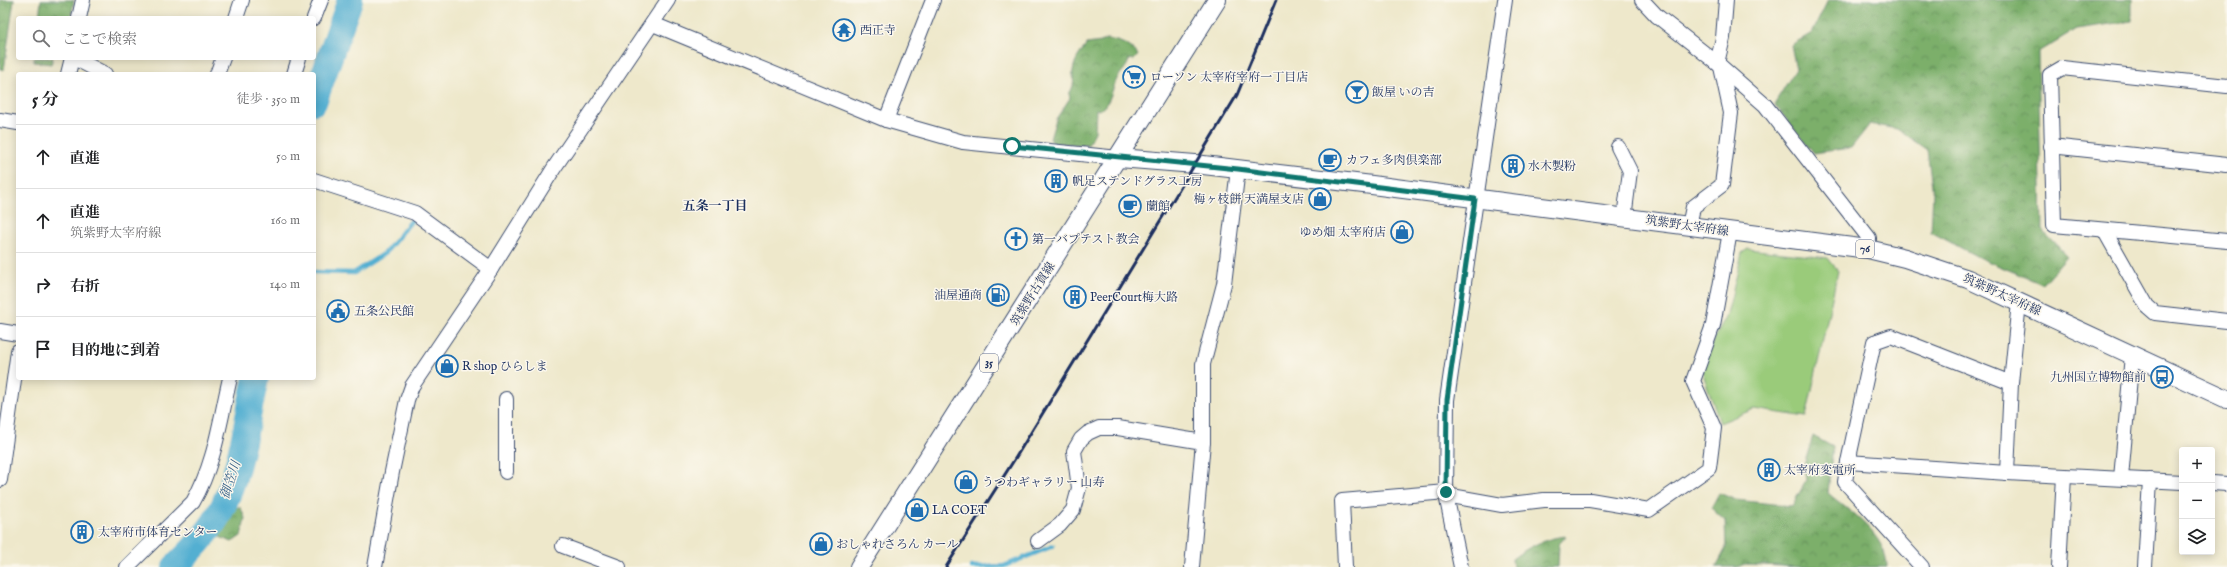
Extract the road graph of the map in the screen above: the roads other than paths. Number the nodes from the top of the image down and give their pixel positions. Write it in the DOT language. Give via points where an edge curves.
graph roads {
  1 [pos="83,0"];
  2 [pos="242,0"];
  3 [pos="321,0"];
  4 [pos="668,0"];
  5 [pos="933,0"];
  6 [pos="1217,0"];
  7 [pos="1505,0"];
  8 [pos="1642,0"];
  9 [pos="1726,0"];
  10 [pos="80,16"];
  11 [pos="237,16"];
  12 [pos="315,16"];
  13 [pos="653,24"];
  14 [pos="72,60"];
  15 [pos="77,60"];
  16 [pos="222,60"];
  17 [pos="298,60"];
  18 [pos="1719,65"];
  19 [pos="69,72"];
  20 [pos="101,72"];
  21 [pos="218,72"];
  22 [pos="295,72"];
  23 [pos="2227,86"];
  24 [pos="0,120"];
  25 [pos="886,120"];
  26 [pos="16,123"];
  27 [pos="2052,146"];
  28 [pos="1618,147"];
  29 [pos="1119,158"];
  30 [pos="2227,165"];
  31 [pos="1238,169"];
  32 [pos="316,181"];
  33 [pos="1475,199"];
  34 [pos="1624,218"];
  35 [pos="1689,226"];
  36 [pos="2104,230"];
  37 [pos="1730,232"];
  38 [pos="2227,241"];
  39 [pos="1868,250"];
  40 [pos="491,268"];
  41 [pos="2019,302"];
  42 [pos="2227,321"];
  43 [pos="0,331"];
  44 [pos="16,334"];
  45 [pos="2132,355"];
  46 [pos="16,373"];
  47 [pos="230,380"];
  48 [pos="2011,382"];
  49 [pos="506,399"];
  50 [pos="2227,399"];
  51 [pos="1203,442"];
  52 [pos="1848,462"];
  53 [pos="506,472"];
  54 [pos="2007,473"];
  55 [pos="2064,476"];
  56 [pos="2121,478"];
  57 [pos="0,480"];
  58 [pos="2150,480"];
  59 [pos="2179,482"];
  60 [pos="2215,483"];
  61 [pos="2227,484"];
  62 [pos="1446,493"];
  63 [pos="1038,541"];
  64 [pos="563,546"];
  65 [pos="619,566"];
  66 [pos="128,567"];
  67 [pos="375,567"];
  68 [pos="859,567"];
  69 [pos="1192,567"];
  70 [pos="1345,567"];
  71 [pos="1461,567"];
  72 [pos="1925,567"];
  73 [pos="2059,567"];
  74 [pos="2145,567"];
  1 -- 10 [label="street"];
  2 -- 11 [label="street"];
  3 -- 12 [label="street"];
  4 -- 13 [label="street"];
  5 -- 25 [label="street"];
  6 -- 29 [label="main road, 筑紫野古賀線 / 35"];
  7 -- 33 [label="street"];
  8 -- 18 [label="street" via="1657,16"];
  9 -- 18 [label="street"];
  13 -- 25 [label="street"];
  13 -- 40 [label="street" via="554,168"];
  14 -- 19 [label="street"];
  15 -- 20 [label="street"];
  16 -- 21 [label="street"];
  17 -- 22 [label="street"];
  18 -- 35 [label="street" via="1731,113 1722,185 1693,207"];
  18 -- 39 [label="street" via="1765,105 1869,238"];
  23 -- 27 [label="street" via="2062,68 2050,75"];
  24 -- 26 [label="street"];
  25 -- 29 [label="street" via="963,142"];
  27 -- 30 [label="street"];
  27 -- 36 [label="street" via="2054,225"];
  28 -- 34 [label="street" via="1630,171"];
  29 -- 31 [label="main road, 筑紫野太宰府線 / 76"];
  29 -- 68 [label="main road, 筑紫野古賀線 / 35"];
  31 -- 33 [label="main road, 筑紫野太宰府線 / 76"];
  31 -- 51 [label="street" via="1224,284 1203,364"];
  32 -- 40 [label="street" via="415,213"];
  33 -- 34 [label="main road, 筑紫野太宰府線 / 76"];
  33 -- 62 [label="street" via="1447,400"];
  34 -- 35 [label="main road, 筑紫野太宰府線 / 76"];
  35 -- 37 [label="main road, 筑紫野太宰府線 / 76"];
  36 -- 38 [label="street"];
  36 -- 42 [label="street" via="2147,306 2155,314"];
  37 -- 39 [label="main road, 筑紫野太宰府線 / 76"];
  37 -- 62 [label="street" via="1713,325 1693,381 1714,428 1710,468 1649,510 1590,500 1544,500 1502,505"];
  39 -- 41 [label="main road, 筑紫野太宰府線 / 76" via="1968,279"];
  40 -- 67 [label="street" via="420,373 409,394"];
  41 -- 45 [label="main road, 筑紫野太宰府線 / 76"];
  41 -- 48 [label="street"];
  43 -- 44 [label="street"];
  45 -- 50 [label="main road, 筑紫野太宰府線 / 76"];
  45 -- 56 [label="street"];
  46 -- 57 [label="street"];
  47 -- 66 [label="street" via="212,460 201,488 193,502"];
  48 -- 52 [label="street" via="1891,336 1874,342"];
  48 -- 54 [label="street"];
  49 -- 53 [label="street"];
  51 -- 63 [label="street" via="1118,428 1099,428 1088,433 1074,451 1079,488 1073,510 1060,525"];
  51 -- 69 [label="street"];
  52 -- 54 [label="street"];
  52 -- 72 [label="street" via="1845,482"];
  54 -- 55 [label="street"];
  55 -- 56 [label="street"];
  55 -- 73 [label="street"];
  56 -- 58 [label="street"];
  58 -- 59 [label="street"];
  58 -- 74 [label="street"];
  60 -- 61 [label="street"];
  62 -- 70 [label="street" via="1342,501"];
  62 -- 71 [label="street"];
  64 -- 65 [label="street"];
}
